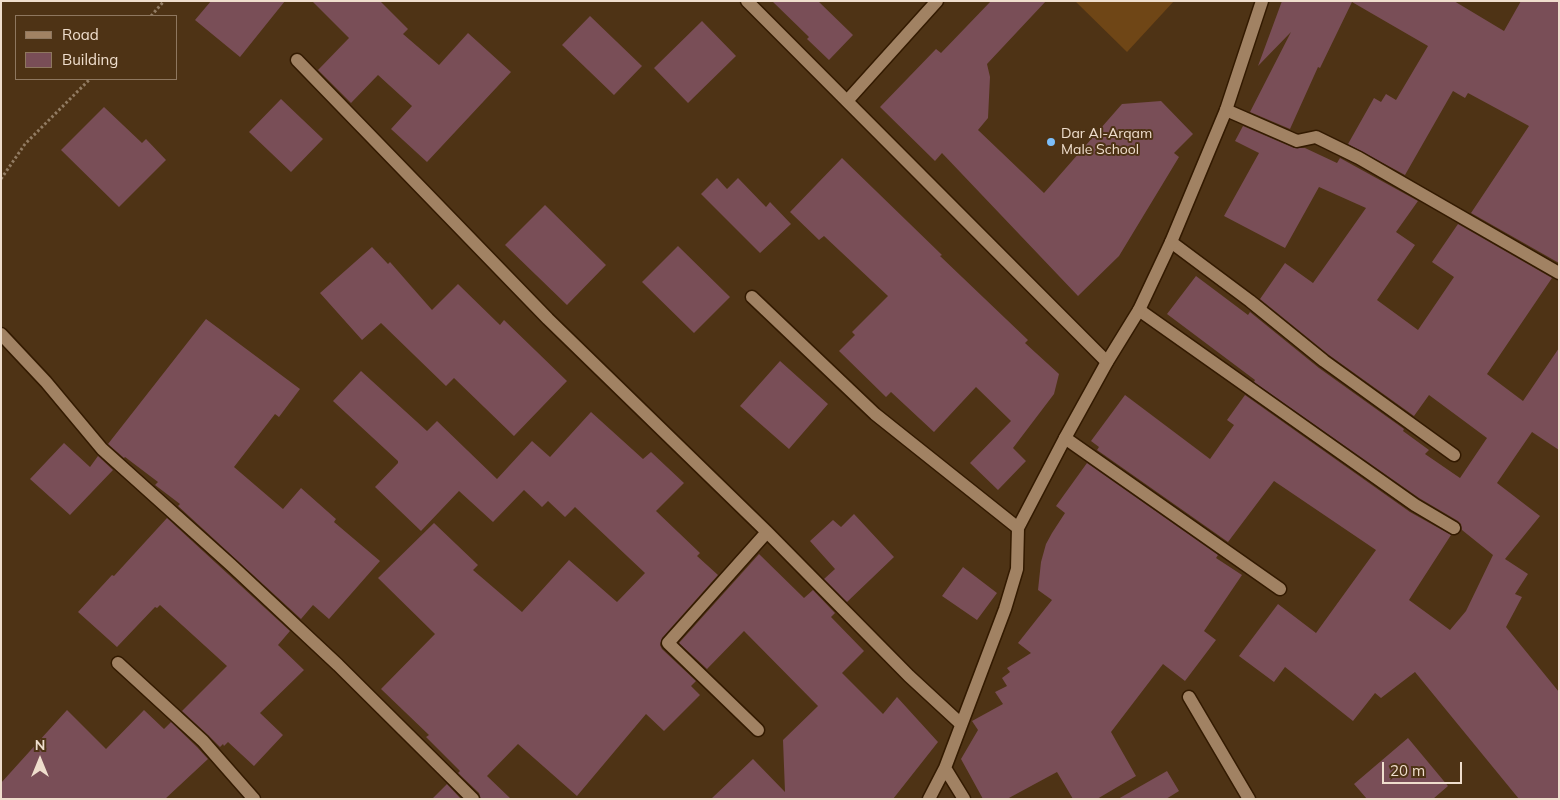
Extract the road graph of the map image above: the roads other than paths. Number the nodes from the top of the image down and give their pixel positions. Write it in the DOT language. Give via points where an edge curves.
graph roads {
  1 [pos="746,1"];
  2 [pos="937,1"];
  3 [pos="1262,1"];
  4 [pos="298,60"];
  5 [pos="847,101"];
  6 [pos="1226,110"];
  7 [pos="1171,242"];
  8 [pos="1559,273"];
  9 [pos="752,297"];
  10 [pos="1139,310"];
  11 [pos="1,334"];
  12 [pos="1107,362"];
  13 [pos="1065,438"];
  14 [pos="1454,455"];
  15 [pos="1018,528"];
  16 [pos="1454,528"];
  17 [pos="767,532"];
  18 [pos="1280,589"];
  19 [pos="118,663"];
  20 [pos="1189,697"];
  21 [pos="961,724"];
  22 [pos="758,730"];
  23 [pos="945,768"];
  24 [pos="254,799"];
  25 [pos="473,799"];
  26 [pos="929,799"];
  27 [pos="964,799"];
  28 [pos="1249,799"];
  1 -- 5 [label="street"];
  2 -- 5 [label="street"];
  3 -- 6 [label="street"];
  4 -- 17 [label="street" via="548,319"];
  5 -- 12 [label="street"];
  6 -- 7 [label="street"];
  6 -- 8 [label="street" via="1297,141 1316,138 1359,158"];
  7 -- 10 [label="street"];
  7 -- 14 [label="street" via="1324,362"];
  9 -- 15 [label="street" via="875,414"];
  10 -- 12 [label="street"];
  10 -- 16 [label="street" via="1415,505"];
  11 -- 25 [label="street" via="102,448 338,664"];
  12 -- 13 [label="street"];
  13 -- 15 [label="street"];
  13 -- 18 [label="street"];
  15 -- 21 [label="street" via="1017,569"];
  17 -- 21 [label="street"];
  17 -- 22 [label="street" via="668,643"];
  19 -- 24 [label="street" via="203,740"];
  20 -- 28 [label="street"];
  21 -- 23 [label="street"];
  23 -- 26 [label="street"];
  23 -- 27 [label="street"];
}
